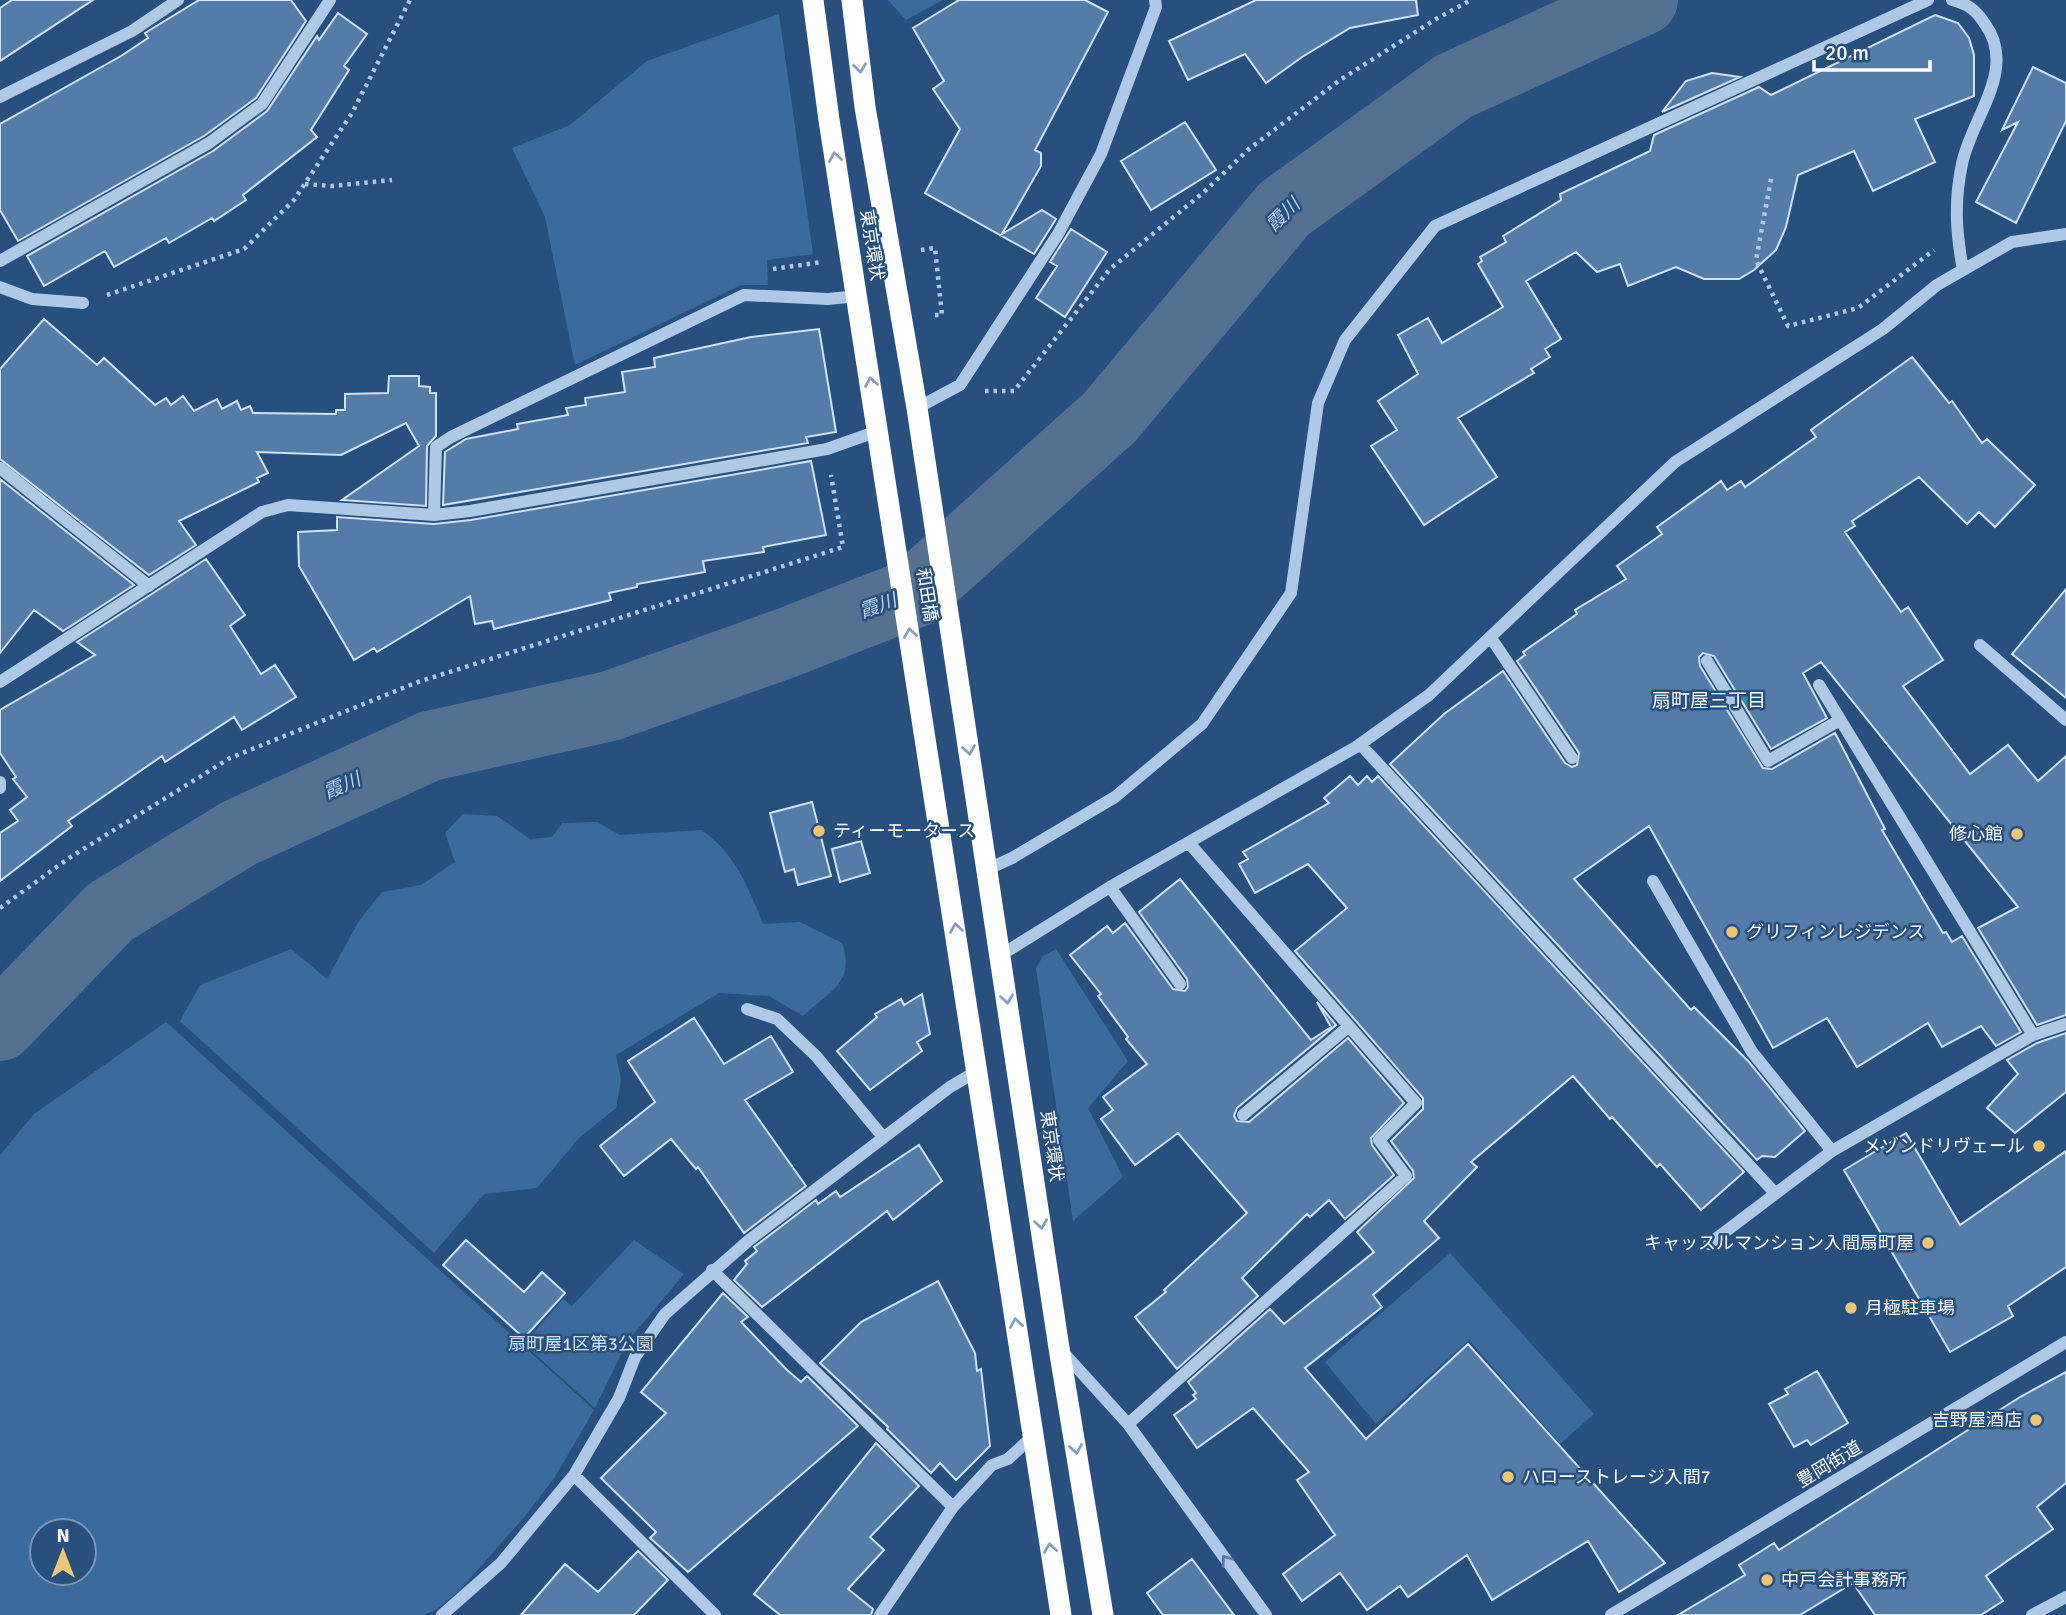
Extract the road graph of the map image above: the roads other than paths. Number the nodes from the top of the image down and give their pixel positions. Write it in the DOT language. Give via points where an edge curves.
graph roads {
  1 [pos="178,0"];
  2 [pos="330,0"];
  3 [pos="813,0"];
  4 [pos="852,0"];
  5 [pos="1155,0"];
  6 [pos="1928,0"];
  7 [pos="1952,0"];
  8 [pos="0,97"];
  9 [pos="2066,234"];
  10 [pos="0,261"];
  11 [pos="1963,270"];
  12 [pos="0,287"];
  13 [pos="858,296"];
  14 [pos="83,303"];
  15 [pos="917,408"];
  16 [pos="878,431"];
  17 [pos="0,468"];
  18 [pos="927,482"];
  19 [pos="888,498"];
  20 [pos="434,515"];
  21 [pos="149,586"];
  22 [pos="1491,638"];
  23 [pos="1980,645"];
  24 [pos="1707,661"];
  25 [pos="0,682"];
  26 [pos="959,682"];
  27 [pos="1819,685"];
  28 [pos="1840,720"];
  29 [pos="2066,720"];
  30 [pos="1360,744"];
  31 [pos="1572,758"];
  32 [pos="0,782"];
  33 [pos="0,788"];
  34 [pos="1189,843"];
  35 [pos="988,869"];
  36 [pos="1653,881"];
  37 [pos="1110,887"];
  38 [pos="1001,955"];
  39 [pos="1180,984"];
  40 [pos="747,1009"];
  41 [pos="2066,1024"];
  42 [pos="1348,1027"];
  43 [pos="2033,1035"];
  44 [pos="977,1071"];
  45 [pos="1243,1115"];
  46 [pos="883,1137"];
  47 [pos="1832,1151"];
  48 [pos="1774,1192"];
  49 [pos="1709,1244"];
  50 [pos="712,1270"];
  51 [pos="2066,1342"];
  52 [pos="1059,1348"];
  53 [pos="1128,1424"];
  54 [pos="1033,1436"];
  55 [pos="574,1475"];
  56 [pos="953,1507"];
  57 [pos="2066,1597"];
  58 [pos="442,1615"];
  59 [pos="715,1615"];
  60 [pos="880,1615"];
  61 [pos="1061,1615"];
  62 [pos="1103,1615"];
  63 [pos="1266,1615"];
  64 [pos="1611,1615"];
  65 [pos="2032,1615"];
  1 -- 8 [label="street" via="132,31"];
  2 -- 10 [label="street" via="262,104 209,143"];
  13 -- 3 [label="highway, 東京環状, one-way"];
  4 -- 15 [label="highway, 東京環状, one-way" via="865,107"];
  5 -- 15 [label="street" via="1101,154 1058,234 960,385"];
  6 -- 35 [label="street" via="1435,226 1345,340 1318,403 1291,593 1202,724 1115,797"];
  7 -- 11 [label="street" via="1966,3 1977,13 1995,40 1997,59 1995,79 1962,162 1954,225"];
  9 -- 11 [label="street" via="2012,242"];
  11 -- 22 [label="street" via="1937,285 1883,330 1675,462"];
  12 -- 14 [label="street" via="32,299"];
  16 -- 13 [label="highway, 東京環状, one-way"];
  13 -- 20 [label="street" via="744,295 451,437 436,447"];
  15 -- 18 [label="highway, 東京環状"];
  16 -- 19 [label="highway, 東京環状"];
  16 -- 20 [label="street" via="827,449"];
  17 -- 21 [label="street"];
  18 -- 26 [label="highway, 和田橋"];
  44 -- 19 [label="highway, 和田橋, one-way"];
  20 -- 21 [label="street" via="288,505 262,512"];
  21 -- 25 [label="street"];
  22 -- 30 [label="street" via="1429,695"];
  22 -- 31 [label="street"];
  23 -- 29 [label="street"];
  24 -- 28 [label="street" via="1768,761"];
  26 -- 35 [label="highway, 東京環状, one-way"];
  27 -- 28 [label="street"];
  28 -- 43 [label="street"];
  30 -- 34 [label="street"];
  30 -- 48 [label="street"];
  32 -- 33 [label="street"];
  34 -- 37 [label="street"];
  34 -- 42 [label="street"];
  35 -- 38 [label="highway, 東京環状"];
  36 -- 47 [label="street" via="1752,1052"];
  37 -- 38 [label="street"];
  37 -- 39 [label="street"];
  38 -- 52 [label="highway, 東京環状, one-way"];
  40 -- 46 [label="street" via="776,1019 806,1046"];
  41 -- 43 [label="street"];
  42 -- 45 [label="street"];
  42 -- 53 [label="street" via="1416,1103 1379,1140 1406,1176"];
  43 -- 47 [label="street"];
  44 -- 46 [label="street"];
  54 -- 44 [label="highway, one-way"];
  46 -- 50 [label="street"];
  47 -- 48 [label="street"];
  48 -- 49 [label="street"];
  50 -- 55 [label="street" via="665,1314 635,1357 619,1398"];
  50 -- 56 [label="street"];
  51 -- 64 [label="street, 豊岡街道"];
  52 -- 53 [label="street"];
  52 -- 62 [label="highway, 東京環状, one-way"];
  63 -- 53 [label="street, one-way"];
  54 -- 56 [label="street" via="1008,1459 992,1465"];
  61 -- 54 [label="highway, one-way"];
  55 -- 58 [label="street" via="500,1563"];
  55 -- 59 [label="street"];
  56 -- 60 [label="street"];
  57 -- 65 [label="street"];
}
